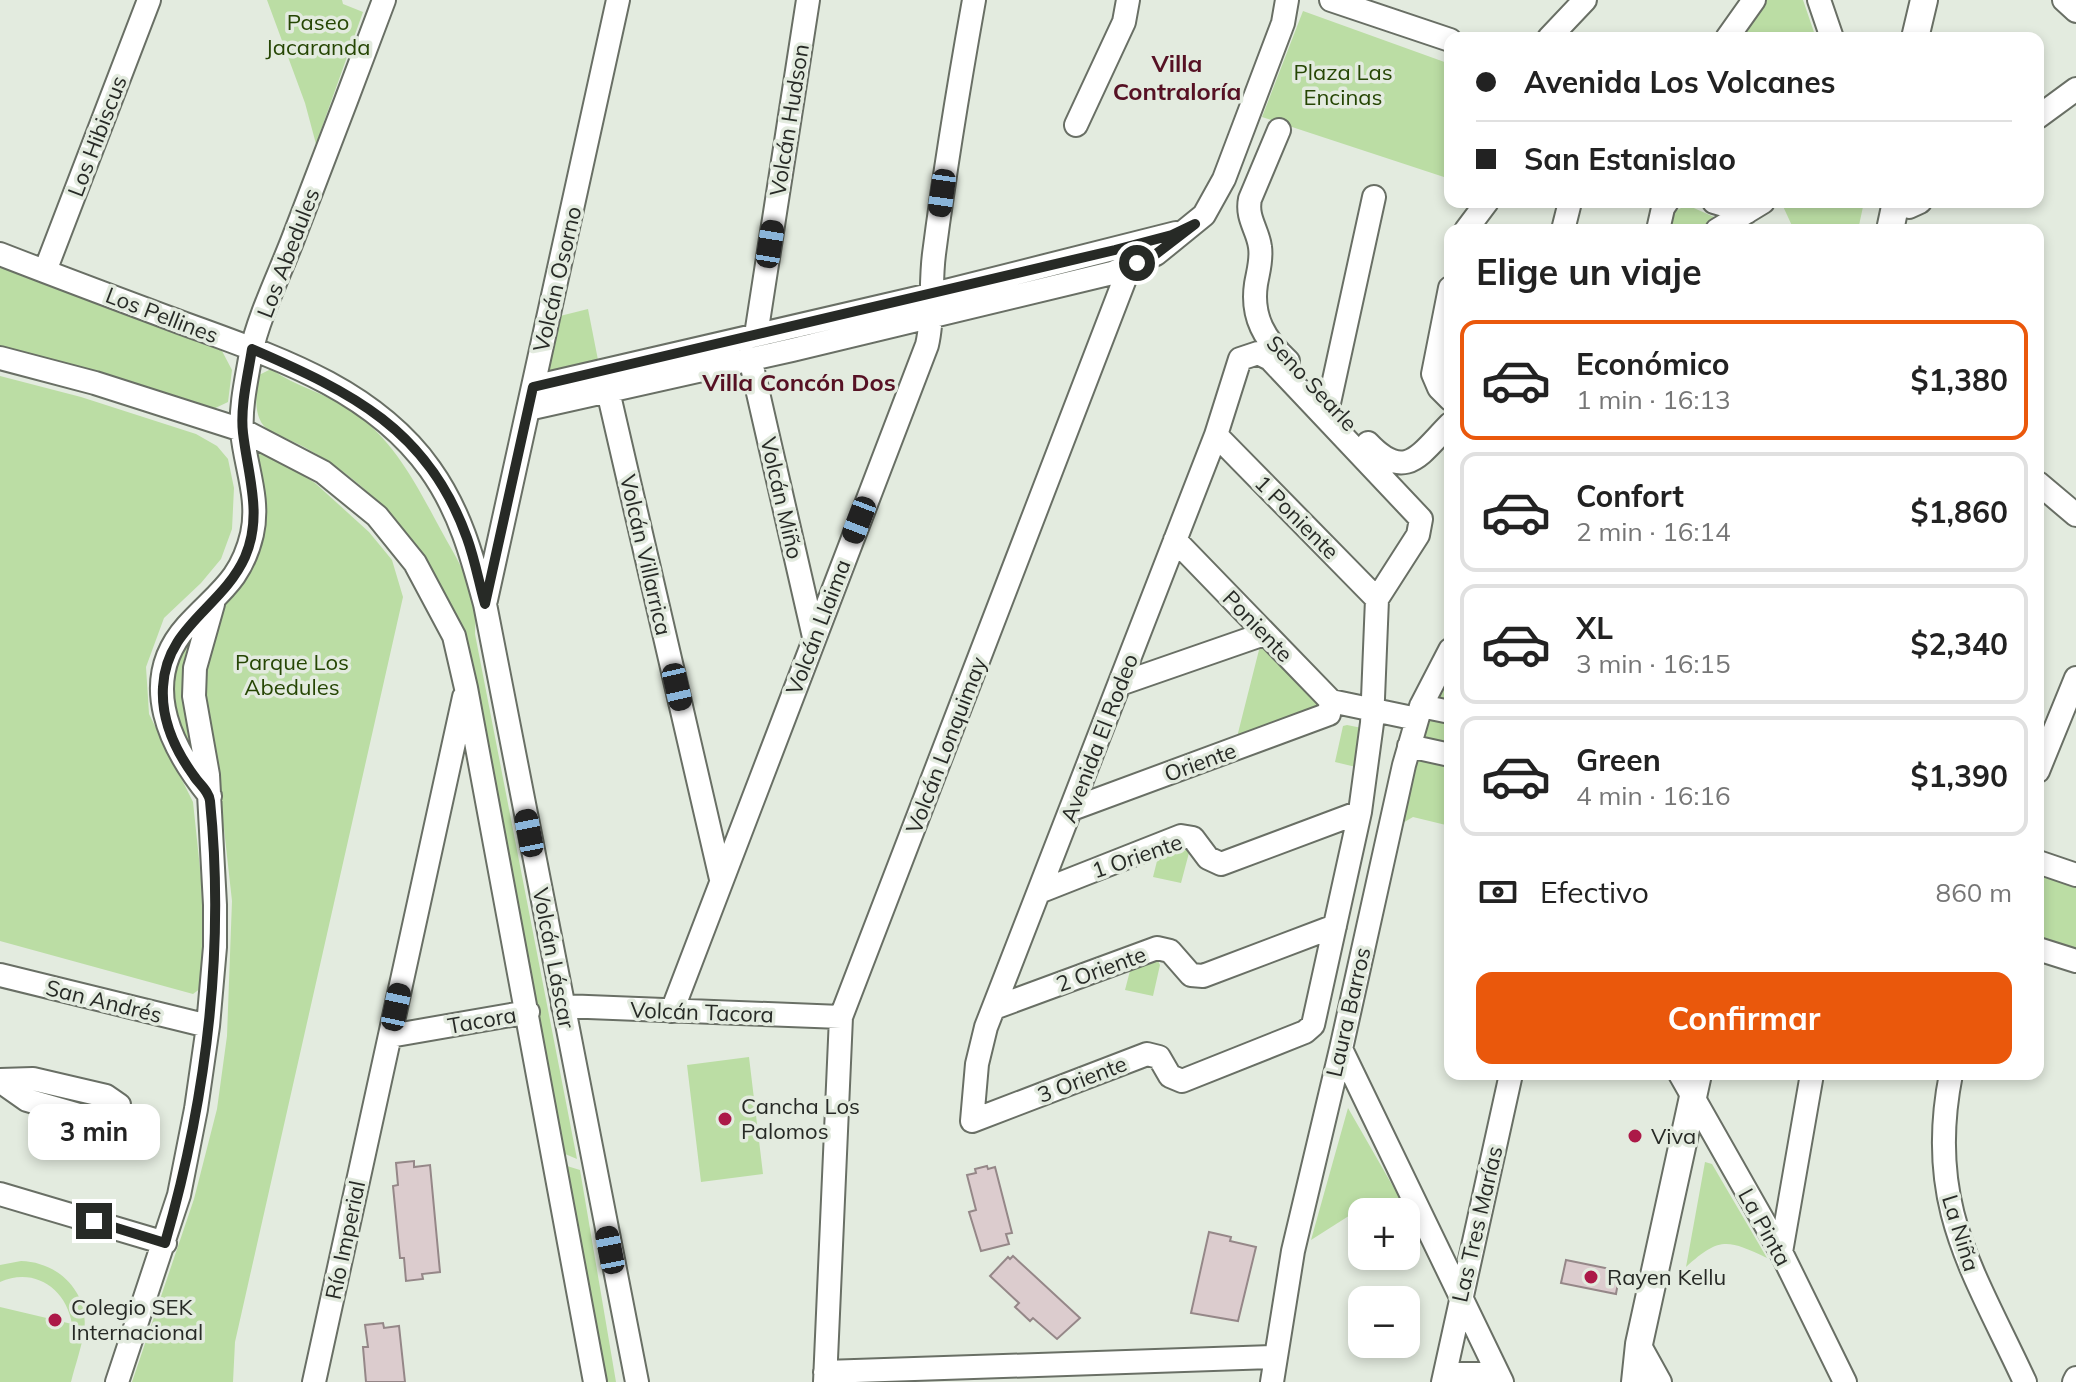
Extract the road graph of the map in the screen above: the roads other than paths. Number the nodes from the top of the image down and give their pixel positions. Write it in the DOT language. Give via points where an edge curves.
graph roads {
  1 [pos="149,0"];
  2 [pos="384,0"];
  3 [pos="618,0"];
  4 [pos="808,0"];
  5 [pos="974,0"];
  6 [pos="1128,0"];
  7 [pos="1287,0"];
  8 [pos="1331,0"];
  9 [pos="1585,0"];
  10 [pos="1754,0"];
  11 [pos="1819,0"];
  12 [pos="1924,0"];
  13 [pos="1942,0"];
  14 [pos="2064,0"];
  15 [pos="1374,6"];
  16 [pos="2076,11"];
  17 [pos="1555,32"];
  18 [pos="1731,32"];
  19 [pos="1830,32"];
  20 [pos="1916,32"];
  21 [pos="1934,32"];
  22 [pos="1444,37"];
  23 [pos="2076,89"];
  24 [pos="2044,113"];
  25 [pos="1076,125"];
  26 [pos="1279,130"];
  27 [pos="1374,197"];
  28 [pos="1753,208"];
  29 [pos="1727,224"];
  30 [pos="0,254"];
  31 [pos="1127,257"];
  32 [pos="45,271"];
  33 [pos="930,306"];
  34 [pos="1444,318"];
  35 [pos="756,335"];
  36 [pos="252,349"];
  37 [pos="0,358"];
  38 [pos="750,358"];
  39 [pos="605,380"];
  40 [pos="533,387"];
  41 [pos="1444,393"];
  42 [pos="1329,403"];
  43 [pos="528,409"];
  44 [pos="242,430"];
  45 [pos="1444,430"];
  46 [pos="1216,435"];
  47 [pos="2044,488"];
  48 [pos="2076,515"];
  49 [pos="1175,540"];
  50 [pos="1377,599"];
  51 [pos="214,601"];
  52 [pos="485,604"];
  53 [pos="1264,634"];
  54 [pos="814,637"];
  55 [pos="1444,663"];
  56 [pos="2076,678"];
  57 [pos="1120,684"];
  58 [pos="466,688"];
  59 [pos="1330,707"];
  60 [pos="1444,714"];
  61 [pos="1372,716"];
  62 [pos="1415,726"];
  63 [pos="1444,750"];
  64 [pos="2044,756"];
  65 [pos="210,796"];
  66 [pos="1072,809"];
  67 [pos="1360,812"];
  68 [pos="2044,864"];
  69 [pos="2076,875"];
  70 [pos="721,880"];
  71 [pos="1039,892"];
  72 [pos="1335,926"];
  73 [pos="2044,951"];
  74 [pos="2076,961"];
  75 [pos="0,975"];
  76 [pos="563,1006"];
  77 [pos="994,1008"];
  78 [pos="672,1011"];
  79 [pos="528,1012"];
  80 [pos="841,1017"];
  81 [pos="208,1026"];
  82 [pos="390,1036"];
  83 [pos="1341,1049"];
  84 [pos="1510,1080"];
  85 [pos="1811,1080"];
  86 [pos="1950,1080"];
  87 [pos="1695,1086"];
  88 [pos="972,1121"];
  89 [pos="0,1194"];
  90 [pos="165,1243"];
  91 [pos="1781,1252"];
  92 [pos="1461,1297"];
  93 [pos="1639,1344"];
  94 [pos="1275,1357"];
  95 [pos="1114,1372"];
  96 [pos="984,1375"];
  97 [pos="825,1377"];
  98 [pos="1444,1378"];
  99 [pos="1500,1378"];
  100 [pos="117,1382"];
  101 [pos="314,1382"];
  102 [pos="595,1382"];
  103 [pos="637,1382"];
  104 [pos="1272,1382"];
  105 [pos="1625,1382"];
  106 [pos="1635,1382"];
  107 [pos="1660,1382"];
  108 [pos="1845,1382"];
  109 [pos="2025,1382"];
  1 -- 32 [label="street, Los Hibiscus"];
  2 -- 36 [label="street, Los Abedules"];
  3 -- 40 [label="street, Volcán Osorno"];
  4 -- 35 [label="street, Volcán Hudson"];
  5 -- 33 [label="street, Volcán Llaima" via="945,164"];
  6 -- 25 [label="street" via="1124,22"];
  7 -- 31 [label="street" via="1216,198 1195,224"];
  8 -- 15 [label="street"];
  9 -- 17 [label="street"];
  10 -- 18 [label="street"];
  11 -- 19 [label="street"];
  12 -- 20 [label="main road"];
  13 -- 21 [label="main road"];
  14 -- 16 [label="street"];
  15 -- 22 [label="street"];
  23 -- 24 [label="street"];
  26 -- 42 [label="street, Seno Searle" via="1249,205 1261,253 1256,314 1273,347"];
  27 -- 42 [label="street"];
  28 -- 29 [label="street"];
  30 -- 32 [label="street, Los Pellines"];
  31 -- 33 [label="street" via="1112,273"];
  31 -- 80 [label="street, Volcán Lonquimay" via="1126,276"];
  32 -- 36 [label="street, Los Pellines"];
  33 -- 35 [label="street"];
  33 -- 38 [label="street"];
  33 -- 54 [label="street, Volcán Llaima" via="927,345"];
  34 -- 41 [label="street" via="1433,374"];
  35 -- 39 [label="street"];
  36 -- 44 [label="street, Los Abedules"];
  36 -- 52 [label="street, Los Pellines" via="357,399 413,448 457,515"];
  37 -- 44 [label="street"];
  38 -- 39 [label="street"];
  38 -- 54 [label="street, Volcán Miño"];
  39 -- 40 [label="street"];
  39 -- 43 [label="street"];
  39 -- 70 [label="street, Volcán Villarrica"];
  40 -- 43 [label="street, Volcán Osorno"];
  42 -- 45 [label="street, Seno Searle" via="1383,458 1396,463 1415,458"];
  43 -- 52 [label="street, Volcán Osorno"];
  44 -- 51 [label="street, Los Abedules" via="255,509 252,531 237,573"];
  44 -- 58 [label="street" via="323,472 377,516 431,588 454,636"];
  46 -- 49 [label="street, Avenida El Rodeo"];
  46 -- 50 [label="street, 1 Poniente"];
  46 -- 50 [label="street, Avenida El Rodeo" via="1240,359 1258,353 1270,359 1421,519 1418,535"];
  47 -- 48 [label="street"];
  49 -- 53 [label="street, Poniente"];
  49 -- 57 [label="street, Avenida El Rodeo"];
  50 -- 61 [label="street"];
  51 -- 65 [label="street, Los Abedules" via="195,668 194,696"];
  51 -- 65 [label="street, Los Abedules" via="174,645 163,688 173,743"];
  52 -- 76 [label="street, Volcán Láscar"];
  53 -- 57 [label="street"];
  53 -- 59 [label="street, Poniente"];
  54 -- 70 [label="street, Volcán Llaima"];
  55 -- 62 [label="street, Laura Barros"];
  56 -- 64 [label="street"];
  57 -- 66 [label="street, Avenida El Rodeo"];
  58 -- 79 [label="street, Volcán Láscar"];
  58 -- 82 [label="street"];
  59 -- 61 [label="street"];
  59 -- 66 [label="street, Oriente"];
  60 -- 62 [label="street"];
  61 -- 62 [label="street"];
  61 -- 67 [label="street"];
  62 -- 63 [label="street"];
  62 -- 83 [label="street, Laura Barros"];
  65 -- 81 [label="street, Los Abedules" via="215,947"];
  66 -- 71 [label="street, Avenida El Rodeo"];
  67 -- 71 [label="street, 1 Oriente" via="1225,863 1212,861 1193,838 1181,836"];
  67 -- 72 [label="street"];
  68 -- 69 [label="street"];
  70 -- 78 [label="street, Volcán Llaima"];
  71 -- 77 [label="street, Avenida El Rodeo"];
  72 -- 77 [label="street, 2 Oriente" via="1203,976 1191,975 1170,951 1157,948"];
  72 -- 88 [label="street, 3 Oriente" via="1313,1025 1305,1032 1182,1081 1170,1076 1159,1057 1147,1054"];
  73 -- 74 [label="street"];
  75 -- 81 [label="street, San Andrés"];
  76 -- 78 [label="street, Volcán Tacora"];
  76 -- 103 [label="street, Volcán Láscar"];
  77 -- 88 [label="street, Avenida El Rodeo" via="977,1064"];
  78 -- 80 [label="street, Volcán Tacora"];
  79 -- 82 [label="street, Tacora"];
  79 -- 102 [label="street, Volcán Láscar"];
  80 -- 97 [label="street, Volcán Lonquimay"];
  81 -- 90 [label="street, Los Abedules" via="179,1195"];
  82 -- 101 [label="street, Río Imperial"];
  83 -- 92 [label="street"];
  83 -- 94 [label="street, Laura Barros" via="1293,1251"];
  84 -- 92 [label="street, Las Tres Marías"];
  85 -- 91 [label="street"];
  86 -- 109 [label="street, La Niña" via="1943,1152 1955,1229"];
  87 -- 91 [label="street, La Pinta"];
  87 -- 93 [label="main road"];
  89 -- 90 [label="street"];
  90 -- 100 [label="street, Los Abedules"];
  91 -- 108 [label="street, La Pinta"];
  92 -- 98 [label="street, Las Tres Marías"];
  92 -- 99 [label="street"];
  93 -- 105 [label="main road"];
  93 -- 106 [label="main road"];
  93 -- 107 [label="street"];
  94 -- 95 [label="street"];
  94 -- 104 [label="street, Laura Barros"];
  95 -- 96 [label="street"];
  96 -- 97 [label="street"];
  98 -- 99 [label="street, Las Tres Marías"];
}
